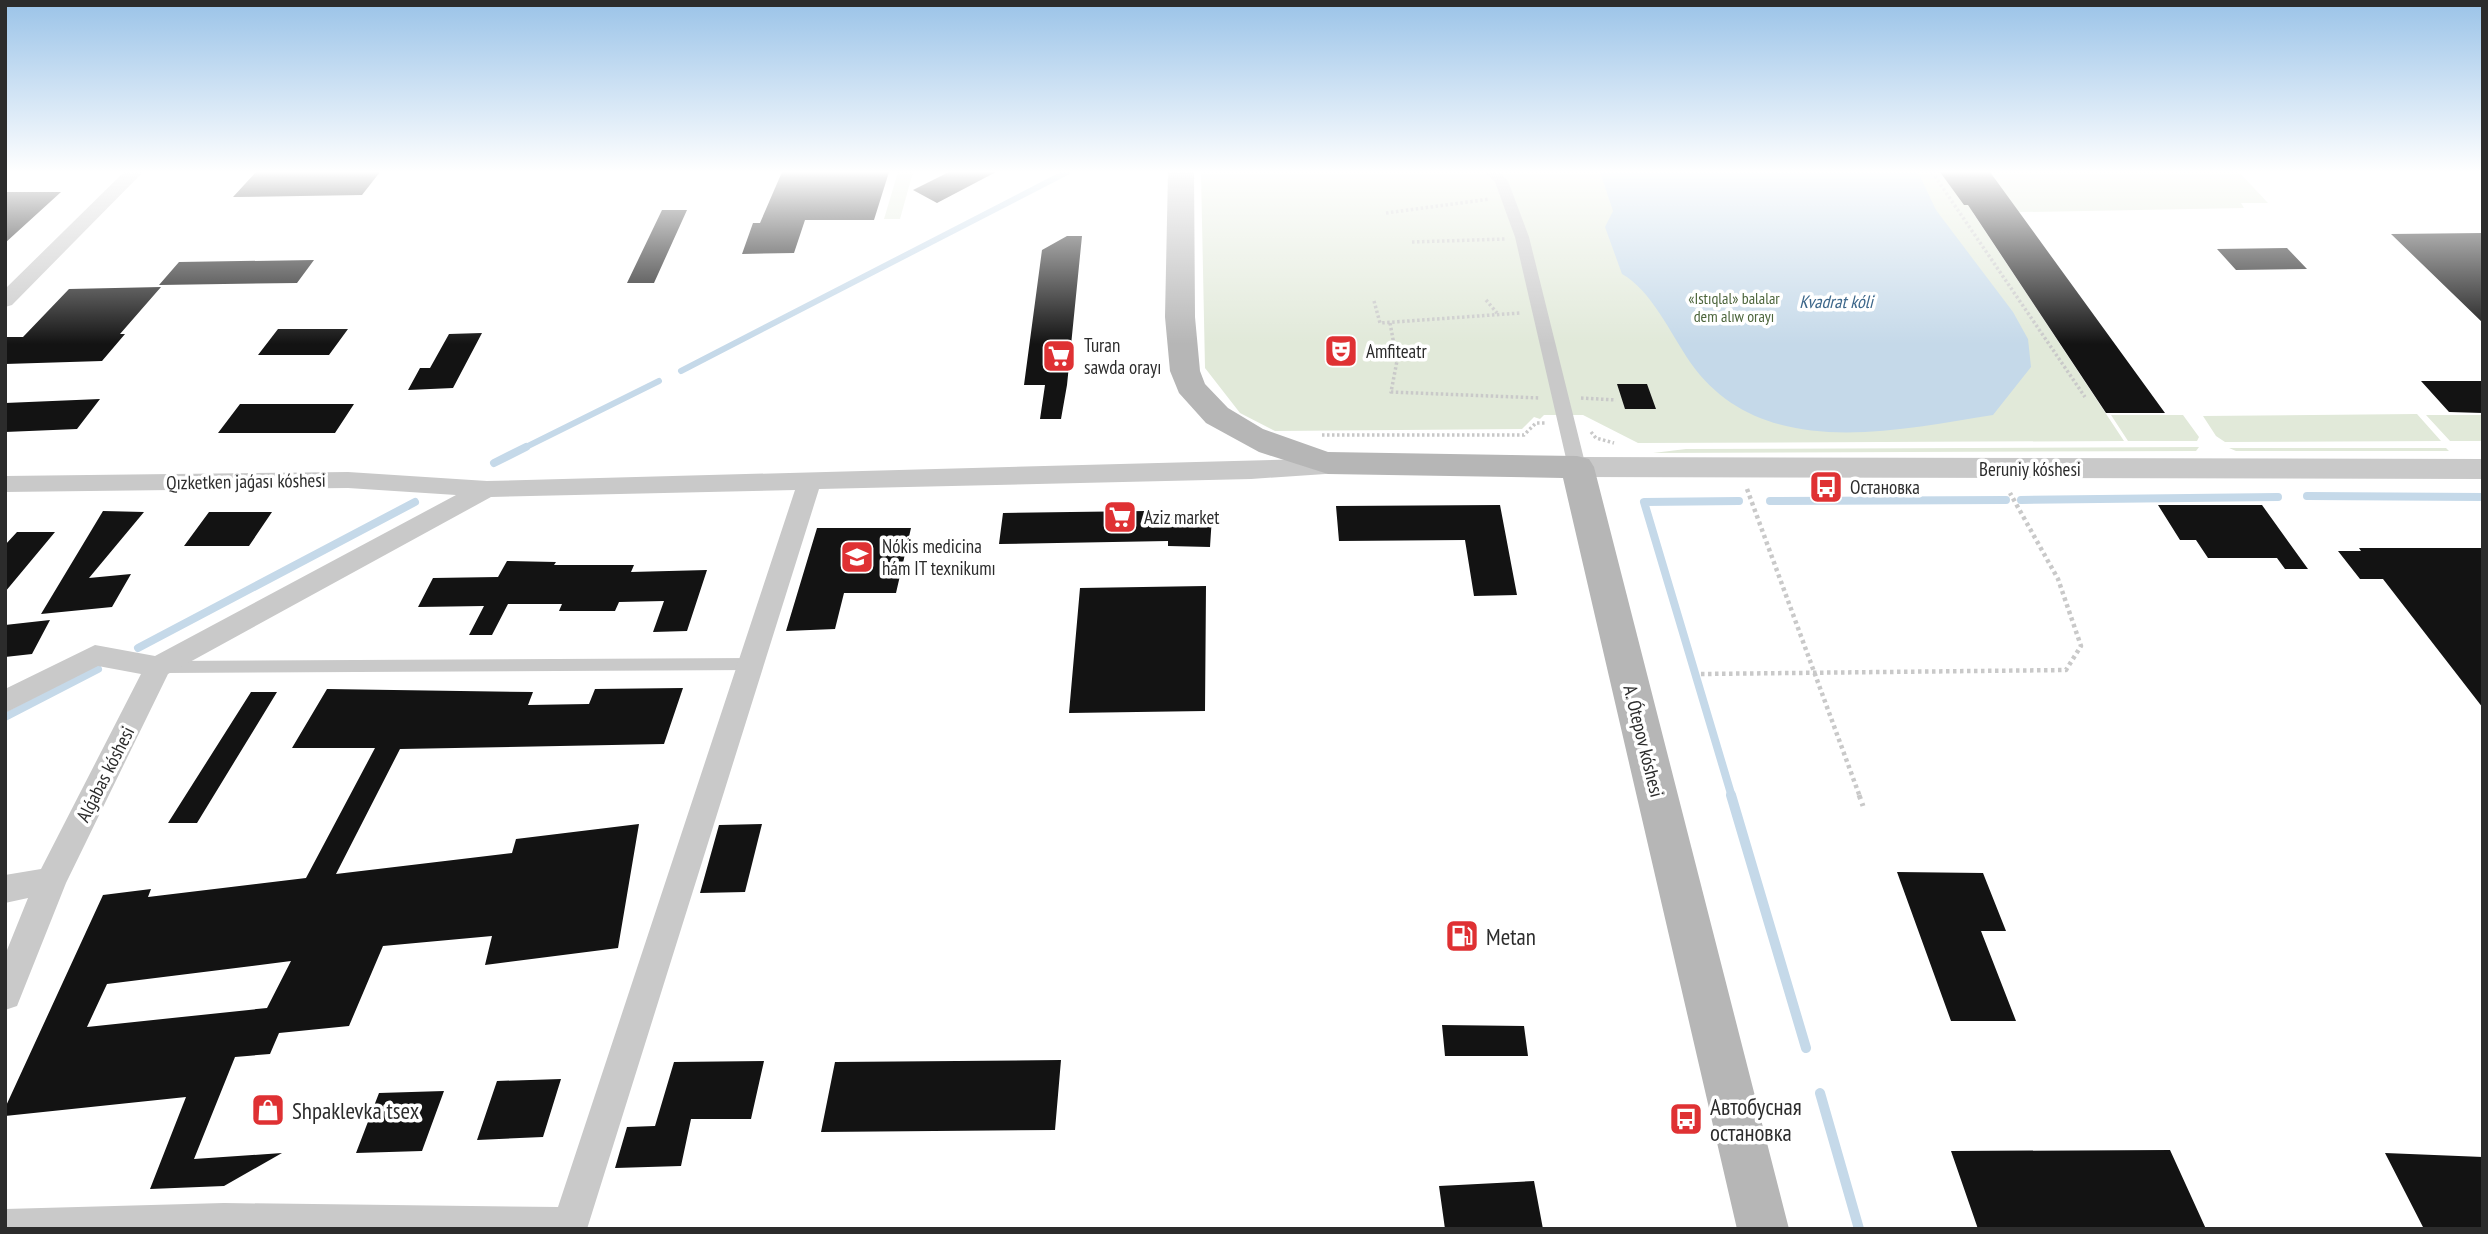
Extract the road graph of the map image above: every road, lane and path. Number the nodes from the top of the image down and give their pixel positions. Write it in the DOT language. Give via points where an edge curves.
graph roads {
  1 [pos="76,230"];
  2 [pos="1181,230"];
  3 [pos="1519,230"];
  4 [pos="1972,230"];
  5 [pos="1522,239"];
  6 [pos="1412,242"];
  7 [pos="1486,300"];
  8 [pos="5,301"];
  9 [pos="1374,301"];
  10 [pos="1542,312"];
  11 [pos="1497,313"];
  12 [pos="1390,323"];
  13 [pos="1560,397"];
  14 [pos="2085,397"];
  15 [pos="1616,400"];
  16 [pos="1536,423"];
  17 [pos="1583,423"];
  18 [pos="1250,436"];
  19 [pos="1619,444"];
  20 [pos="1336,454"];
  21 [pos="1577,467"];
  22 [pos="2483,469"];
  23 [pos="1251,471"];
  24 [pos="810,481"];
  25 [pos="5,484"];
  26 [pos="487,489"];
  27 [pos="1747,489"];
  28 [pos="2010,492"];
  29 [pos="752,664"];
  30 [pos="158,667"];
  31 [pos="1814,672"];
  32 [pos="1701,674"];
  33 [pos="5,702"];
  34 [pos="1863,806"];
  35 [pos="51,881"];
  36 [pos="5,889"];
  37 [pos="5,995"];
  38 [pos="570,1226"];
  39 [pos="5,1227"];
  40 [pos="1763,1229"];
  1 -- 8 [label="street"];
  2 -- 18 [label="main road" via="1181,346 1189,384 1216,415"];
  3 -- 5 [label="street"];
  4 -- 14 [label="path"];
  5 -- 6 [label="path"];
  5 -- 10 [label="street"];
  7 -- 11 [label="path"];
  9 -- 12 [label="path" via="1380,323"];
  10 -- 11 [label="path"];
  10 -- 13 [label="street"];
  11 -- 12 [label="path"];
  12 -- 13 [label="path" via="1396,361 1391,392"];
  13 -- 15 [label="path"];
  13 -- 21 [label="street"];
  16 -- 20 [label="path" via="1524,435"];
  17 -- 19 [label="path" via="1596,438"];
  18 -- 20 [label="main road"];
  18 -- 23 [label="street" via="1269,452 1263,466"];
  20 -- 21 [label="main road"];
  20 -- 23 [label="street, Qızketken jaǵası kóshesi"];
  21 -- 22 [label="street, Beruniy kóshesi"];
  21 -- 40 [label="main road, A. Ótepov kóshesi"];
  23 -- 24 [label="street, Qızketken jaǵası kóshesi"];
  24 -- 26 [label="street, Qızketken jaǵası kóshesi"];
  24 -- 29 [label="street"];
  25 -- 26 [label="street, Qızketken jaǵası kóshesi" via="348,480"];
  26 -- 30 [label="street"];
  27 -- 31 [label="path"];
  28 -- 31 [label="path" via="2058,579 2081,646 2066,670"];
  29 -- 30 [label="lane"];
  29 -- 38 [label="street"];
  30 -- 33 [label="street" via="95,655"];
  30 -- 35 [label="street, Alǵabas kóshesi"];
  31 -- 32 [label="path"];
  31 -- 34 [label="path"];
  35 -- 36 [label="street"];
  35 -- 37 [label="street, Alǵabas kóshesi"];
  38 -- 39 [label="street" via="224,1221"];
}
